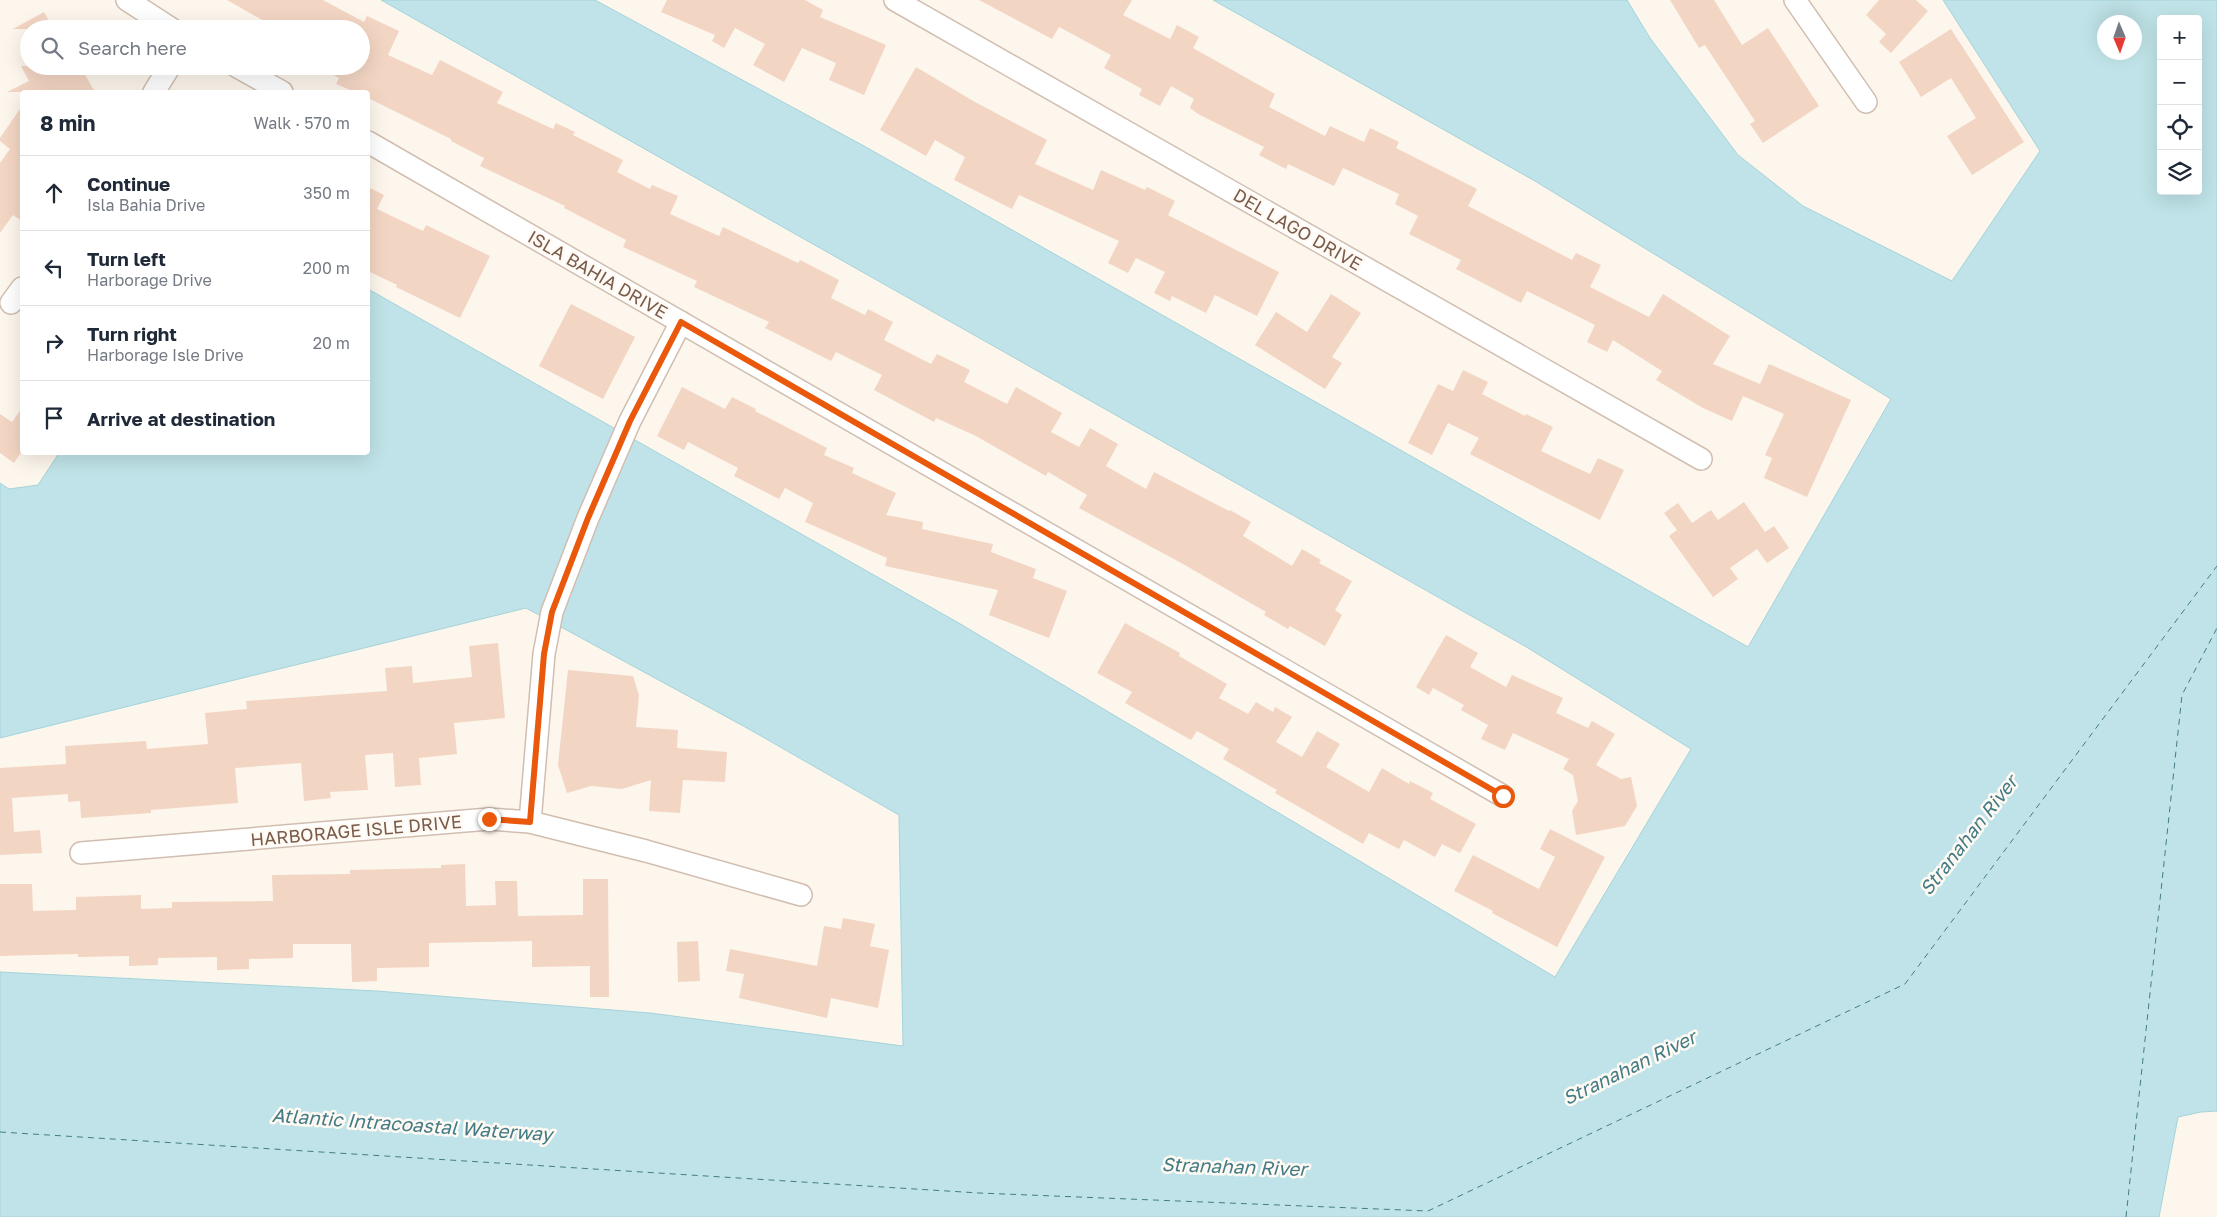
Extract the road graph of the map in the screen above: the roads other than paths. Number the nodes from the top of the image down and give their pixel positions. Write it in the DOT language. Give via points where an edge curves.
graph roads {
  1 [pos="127,0"];
  2 [pos="894,0"];
  3 [pos="1795,0"];
  4 [pos="158,20"];
  5 [pos="164,75"];
  6 [pos="252,75"];
  7 [pos="155,90"];
  8 [pos="278,90"];
  9 [pos="1866,102"];
  10 [pos="370,143"];
  11 [pos="681,322"];
  12 [pos="1702,459"];
  13 [pos="1503,796"];
  14 [pos="530,822"];
  15 [pos="81,853"];
  16 [pos="801,896"];
  1 -- 4 [label="street"];
  2 -- 12 [label="street, DEL LAGO DRIVE"];
  3 -- 9 [label="street"];
  5 -- 7 [label="street"];
  6 -- 8 [label="street"];
  10 -- 11 [label="street, ISLA BAHIA DRIVE"];
  11 -- 13 [label="street, ISLA BAHIA DRIVE"];
  11 -- 14 [label="street" via="630,421 552,612 544,654"];
  14 -- 15 [label="street, HARBORAGE ISLE DRIVE" via="489,819"];
  14 -- 16 [label="street, HARBORAGE ISLE DRIVE" via="646,851"];
}
